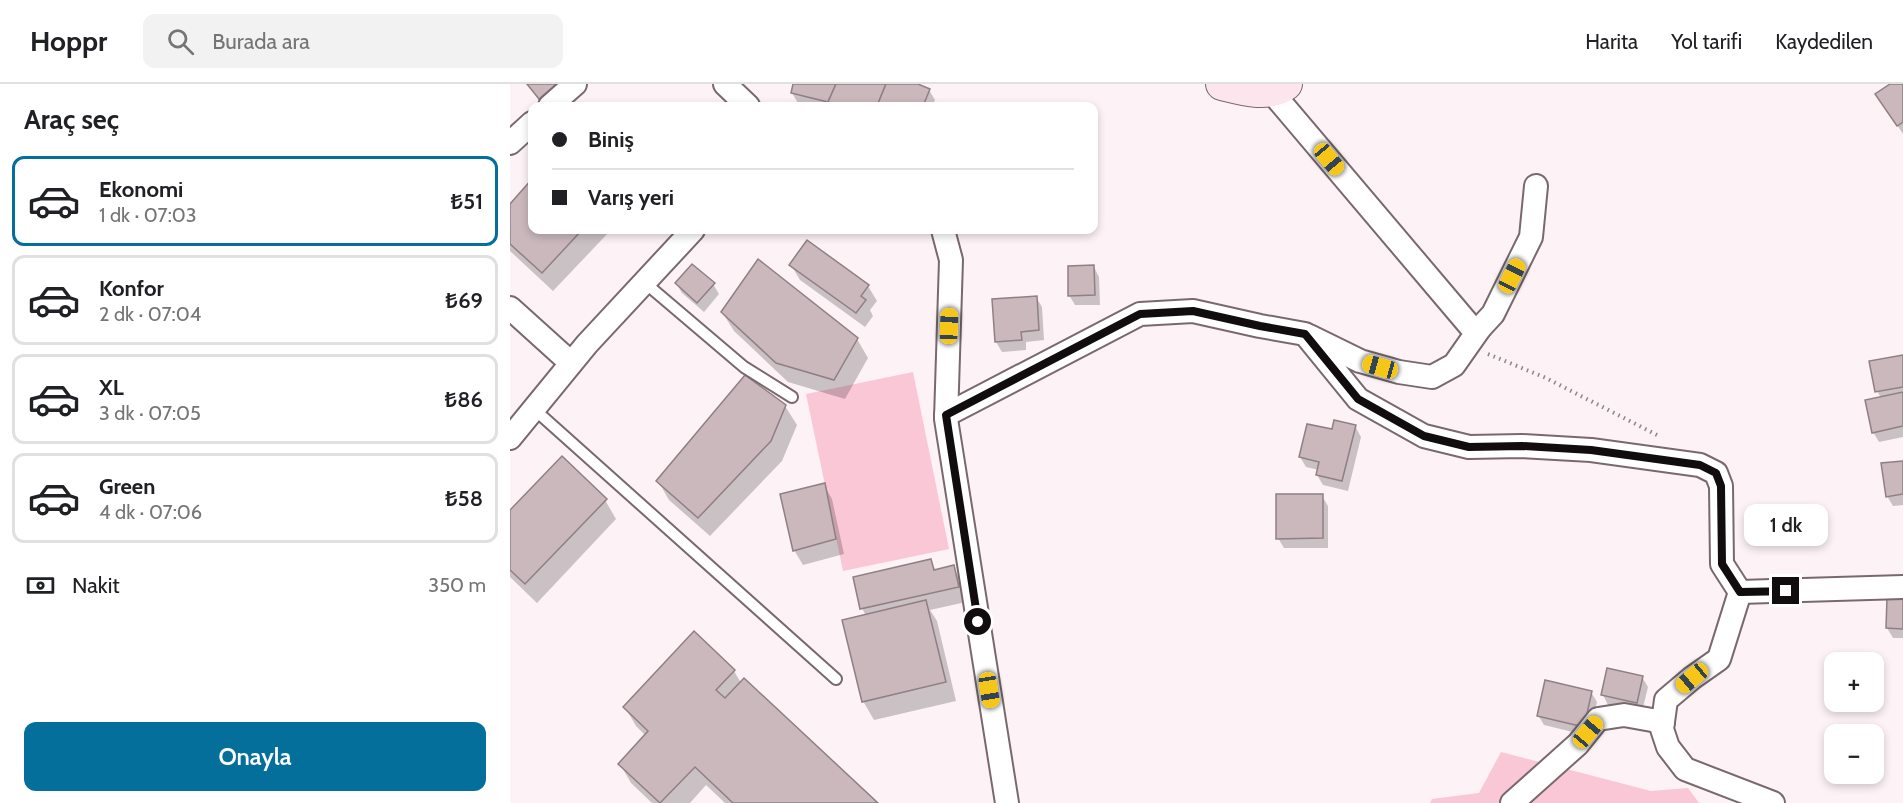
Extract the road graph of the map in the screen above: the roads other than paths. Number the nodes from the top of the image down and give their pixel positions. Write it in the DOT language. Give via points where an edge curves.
graph roads {
  1 [pos="575,84"];
  2 [pos="726,84"];
  3 [pos="1222,84"];
  4 [pos="1278,87"];
  5 [pos="555,102"];
  6 [pos="744,102"];
  7 [pos="528,127"];
  8 [pos="510,143"];
  9 [pos="1536,186"];
  10 [pos="689,234"];
  11 [pos="945,234"];
  12 [pos="644,282"];
  13 [pos="510,308"];
  14 [pos="1480,328"];
  15 [pos="1305,334"];
  16 [pos="571,363"];
  17 [pos="792,397"];
  18 [pos="534,409"];
  19 [pos="946,415"];
  20 [pos="510,438"];
  21 [pos="1903,587"];
  22 [pos="1740,592"];
  23 [pos="836,679"];
  24 [pos="1663,722"];
  25 [pos="1007,803"];
  26 [pos="1512,803"];
  27 [pos="1773,803"];
  1 -- 5 [label="street"];
  2 -- 6 [label="street"];
  3 -- 4 [label="main road" via="1246,90"];
  4 -- 14 [label="street" via="1470,326"];
  7 -- 8 [label="street"];
  9 -- 14 [label="street" via="1531,237 1493,314"];
  10 -- 12 [label="street"];
  11 -- 19 [label="street" via="951,260"];
  12 -- 16 [label="street"];
  12 -- 17 [label="lane" via="744,367"];
  13 -- 16 [label="street"];
  14 -- 15 [label="street" via="1454,365 1432,377 1360,361"];
  15 -- 19 [label="street" via="1193,311 1140,314"];
  15 -- 22 [label="street" via="1358,399 1424,436 1469,447 1591,450 1700,465 1716,473 1721,486 1722,564"];
  16 -- 18 [label="street"];
  18 -- 20 [label="street"];
  18 -- 23 [label="lane"];
  19 -- 25 [label="street"];
  21 -- 22 [label="street"];
  22 -- 24 [label="street" via="1719,659 1666,700"];
  24 -- 26 [label="street" via="1624,715 1598,719 1578,744"];
  24 -- 27 [label="street" via="1668,747 1685,769"];
}
